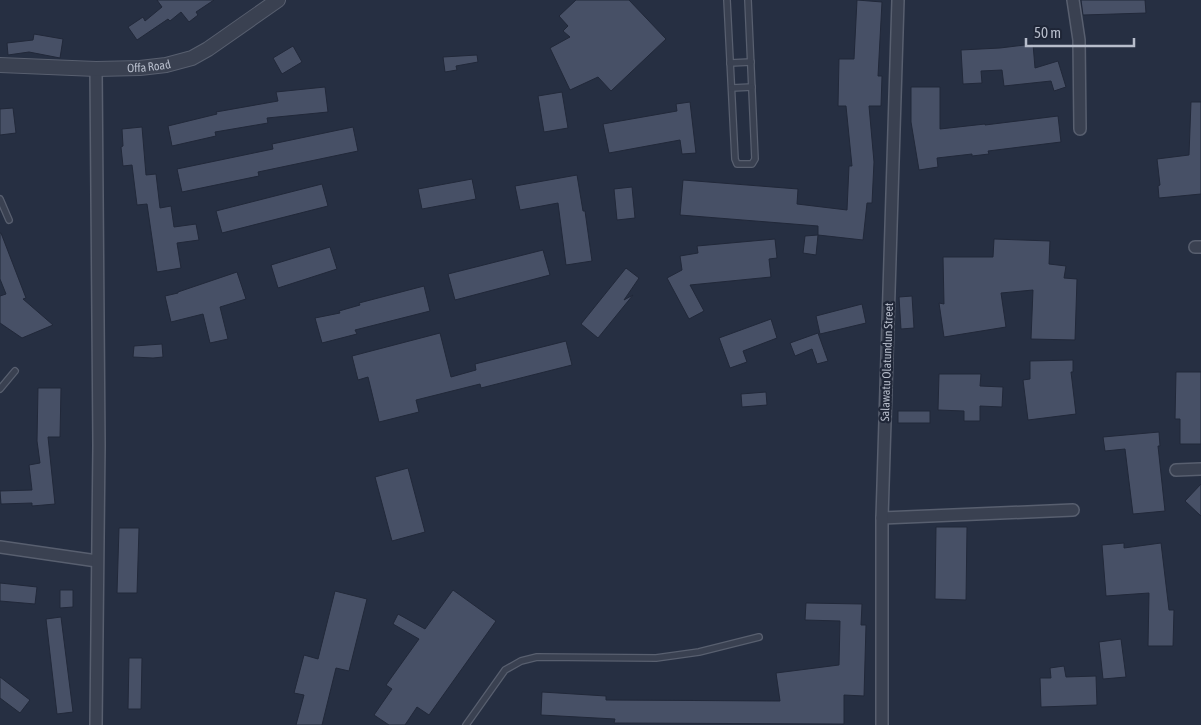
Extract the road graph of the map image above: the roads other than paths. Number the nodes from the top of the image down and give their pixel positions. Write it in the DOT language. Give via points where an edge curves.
graph roads {
  1 [pos="278,0"];
  2 [pos="727,0"];
  3 [pos="748,0"];
  4 [pos="898,0"];
  5 [pos="1073,0"];
  6 [pos="730,62"];
  7 [pos="751,62"];
  8 [pos="0,65"];
  9 [pos="96,69"];
  10 [pos="752,87"];
  11 [pos="732,88"];
  12 [pos="1080,129"];
  13 [pos="0,199"];
  14 [pos="9,220"];
  15 [pos="15,371"];
  16 [pos="0,388"];
  17 [pos="1201,469"];
  18 [pos="1176,470"];
  19 [pos="1073,510"];
  20 [pos="882,518"];
  21 [pos="0,547"];
  22 [pos="97,561"];
  23 [pos="758,637"];
  24 [pos="96,725"];
  25 [pos="466,725"];
  26 [pos="882,725"];
  1 -- 9 [label="street, Offa Road" via="192,58 166,66"];
  2 -- 6 [label="lane"];
  3 -- 7 [label="lane"];
  4 -- 20 [label="street, Salawatu Olatundun Street"];
  5 -- 12 [label="street" via="1079,40"];
  6 -- 7 [label="lane"];
  6 -- 11 [label="lane"];
  7 -- 10 [label="lane"];
  8 -- 9 [label="street, Offa Road"];
  9 -- 22 [label="street"];
  10 -- 11 [label="lane"];
  10 -- 11 [label="lane" via="755,159 752,164 737,164 735,159"];
  13 -- 14 [label="lane"];
  15 -- 16 [label="lane"];
  17 -- 18 [label="street"];
  19 -- 20 [label="street"];
  20 -- 26 [label="street, Salawatu Olatundun Street"];
  21 -- 22 [label="street"];
  22 -- 24 [label="street"];
  23 -- 25 [label="lane" via="699,652 656,658 536,657 521,661 505,670"];
}
